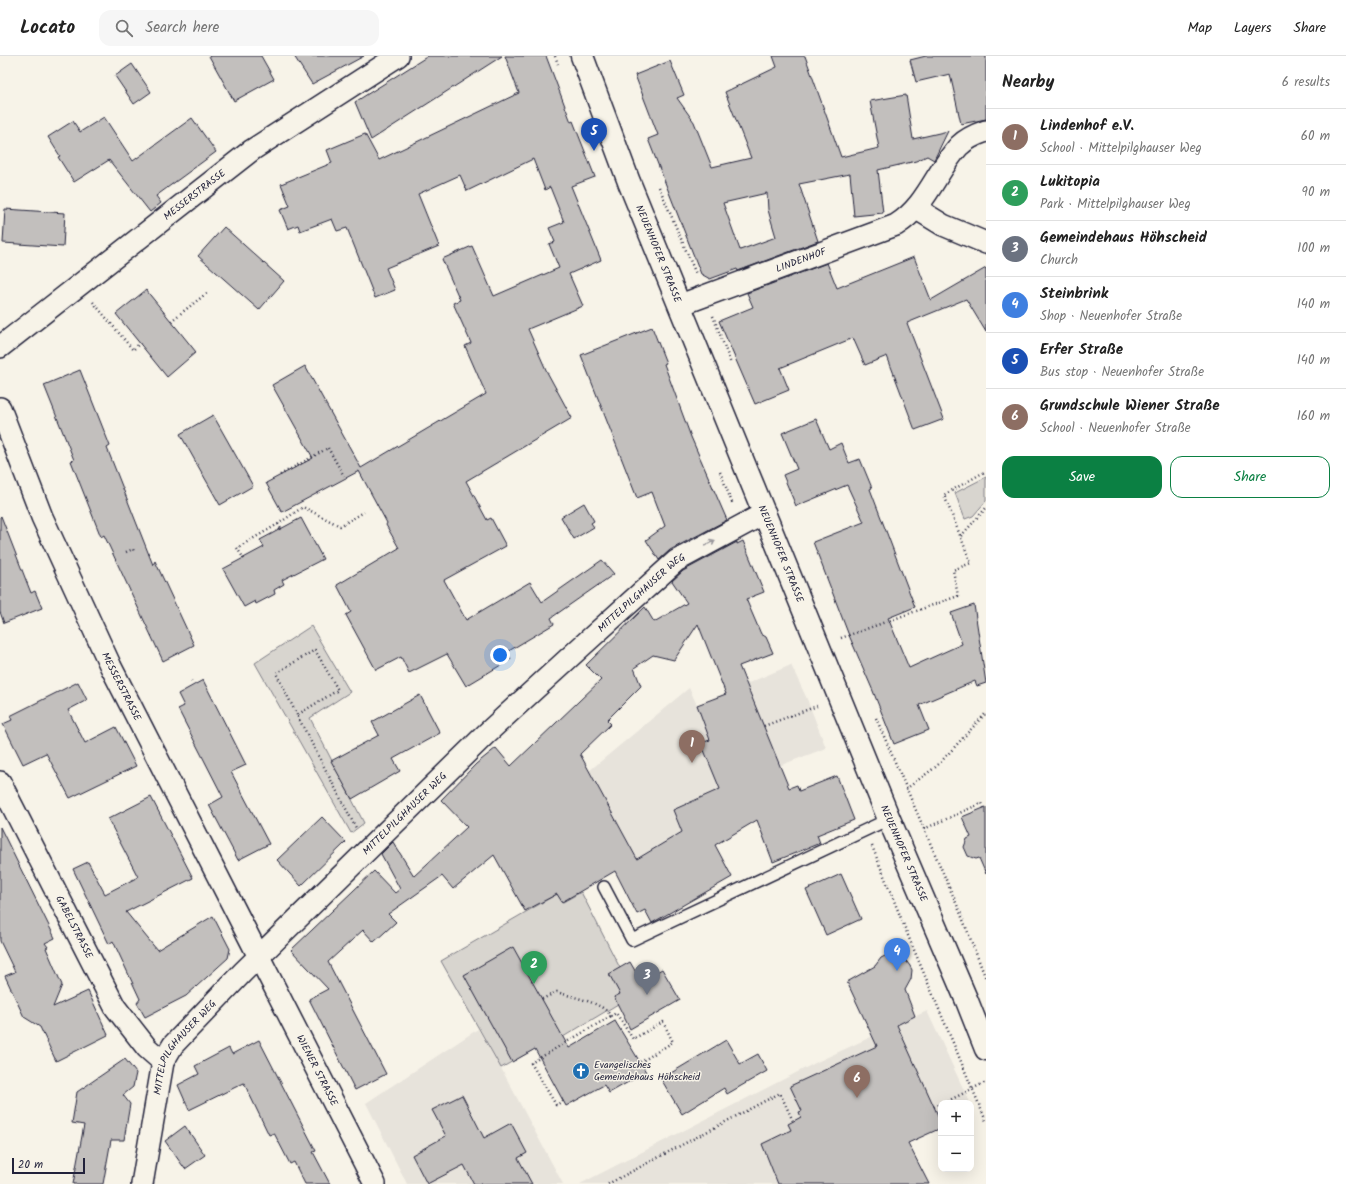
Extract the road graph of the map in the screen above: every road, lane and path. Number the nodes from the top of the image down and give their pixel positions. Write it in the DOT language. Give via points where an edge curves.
graph roads {
  1 [pos="398,56"];
  2 [pos="582,56"];
  3 [pos="986,131"];
  4 [pos="917,209"];
  5 [pos="986,243"];
  6 [pos="79,285"];
  7 [pos="207,293"];
  8 [pos="680,305"];
  9 [pos="171,321"];
  10 [pos="140,343"];
  11 [pos="0,347"];
  12 [pos="0,408"];
  13 [pos="986,471"];
  14 [pos="280,475"];
  15 [pos="344,476"];
  16 [pos="986,508"];
  17 [pos="364,512"];
  18 [pos="765,513"];
  19 [pos="278,524"];
  20 [pos="281,530"];
  21 [pos="961,536"];
  22 [pos="126,552"];
  23 [pos="134,552"];
  24 [pos="244,559"];
  25 [pos="841,638"];
  26 [pos="191,681"];
  27 [pos="193,684"];
  28 [pos="820,713"];
  29 [pos="986,713"];
  30 [pos="297,715"];
  31 [pos="764,726"];
  32 [pos="0,782"];
  33 [pos="984,808"];
  34 [pos="889,819"];
  35 [pos="924,829"];
  36 [pos="865,830"];
  37 [pos="367,850"];
  38 [pos="604,886"];
  39 [pos="259,957"];
  40 [pos="986,979"];
  41 [pos="542,999"];
  42 [pos="611,1016"];
  43 [pos="986,1049"];
  44 [pos="163,1062"];
  45 [pos="636,1065"];
  46 [pos="986,1082"];
  47 [pos="972,1090"];
  48 [pos="950,1100"];
  49 [pos="563,1101"];
  50 [pos="938,1106"];
  51 [pos="934,1108"];
  52 [pos="794,1121"];
  53 [pos="986,1121"];
  54 [pos="142,1184"];
  55 [pos="375,1184"];
  56 [pos="608,1184"];
  1 -- 6 [label="street, MESSERSTRASSE" via="252,150"];
  2 -- 8 [label="main road, NEUENHOFER STRASSE" via="612,140"];
  3 -- 4 [label="street, LINDENHOF" via="960,145"];
  4 -- 5 [label="street" via="943,225"];
  4 -- 8 [label="street, LINDENHOF" via="896,225"];
  6 -- 10 [label="path" via="133,350"];
  6 -- 11 [label="street, MESSERSTRASSE"];
  7 -- 9 [label="path"];
  8 -- 18 [label="main road, NEUENHOFER STRASSE"];
  12 -- 39 [label="street, MESSERSTRASSE" via="42,517 111,667"];
  13 -- 21 [label="path" via="944,494"];
  14 -- 15 [label="path" via="328,448"];
  16 -- 21 [label="path"];
  17 -- 19 [label="path" via="340,526 304,507"];
  18 -- 34 [label="main road, NEUENHOFER STRASSE"];
  37 -- 18 [label="street, MITTELPILGHAUSER WEG, one-way" via="492,728 676,561"];
  19 -- 20 [label="path"];
  19 -- 24 [label="path" via="237,548"];
  21 -- 25 [label="path" via="971,563 953,570 958,596"];
  22 -- 23 [label="path" via="133,549"];
  26 -- 27 [label="path"];
  28 -- 31 [label="path" via="817,706"];
  29 -- 35 [label="path" via="937,766 906,789"];
  30 -- 30 [label="path" via="338,690 315,650 276,673"];
  30 -- 37 [label="path"];
  32 -- 44 [label="street, GABELSTRASSE" via="115,1008 147,1048"];
  33 -- 35 [label="path" via="982,803"];
  34 -- 36 [label="lane"];
  34 -- 43 [label="main road, NEUENHOFER STRASSE"];
  35 -- 40 [label="path"];
  36 -- 38 [label="lane" via="632,940"];
  36 -- 47 [label="path"];
  37 -- 39 [label="street, MITTELPILGHAUSER WEG"];
  39 -- 44 [label="street, MITTELPILGHAUSER WEG" via="172,1045"];
  39 -- 55 [label="street, WIENER STRASSE"];
  41 -- 42 [label="path" via="556,992 591,1002 608,1011"];
  42 -- 45 [label="path" via="616,1013 633,1039 663,1022 673,1042"];
  42 -- 49 [label="path" via="531,1063 556,1105"];
  44 -- 54 [label="street, MITTELPILGHAUSER WEG"];
  46 -- 47 [label="path"];
  47 -- 48 [label="path"];
  47 -- 53 [label="path"];
  50 -- 51 [label="path"];
  52 -- 56 [label="path" via="780,1093"];
}
